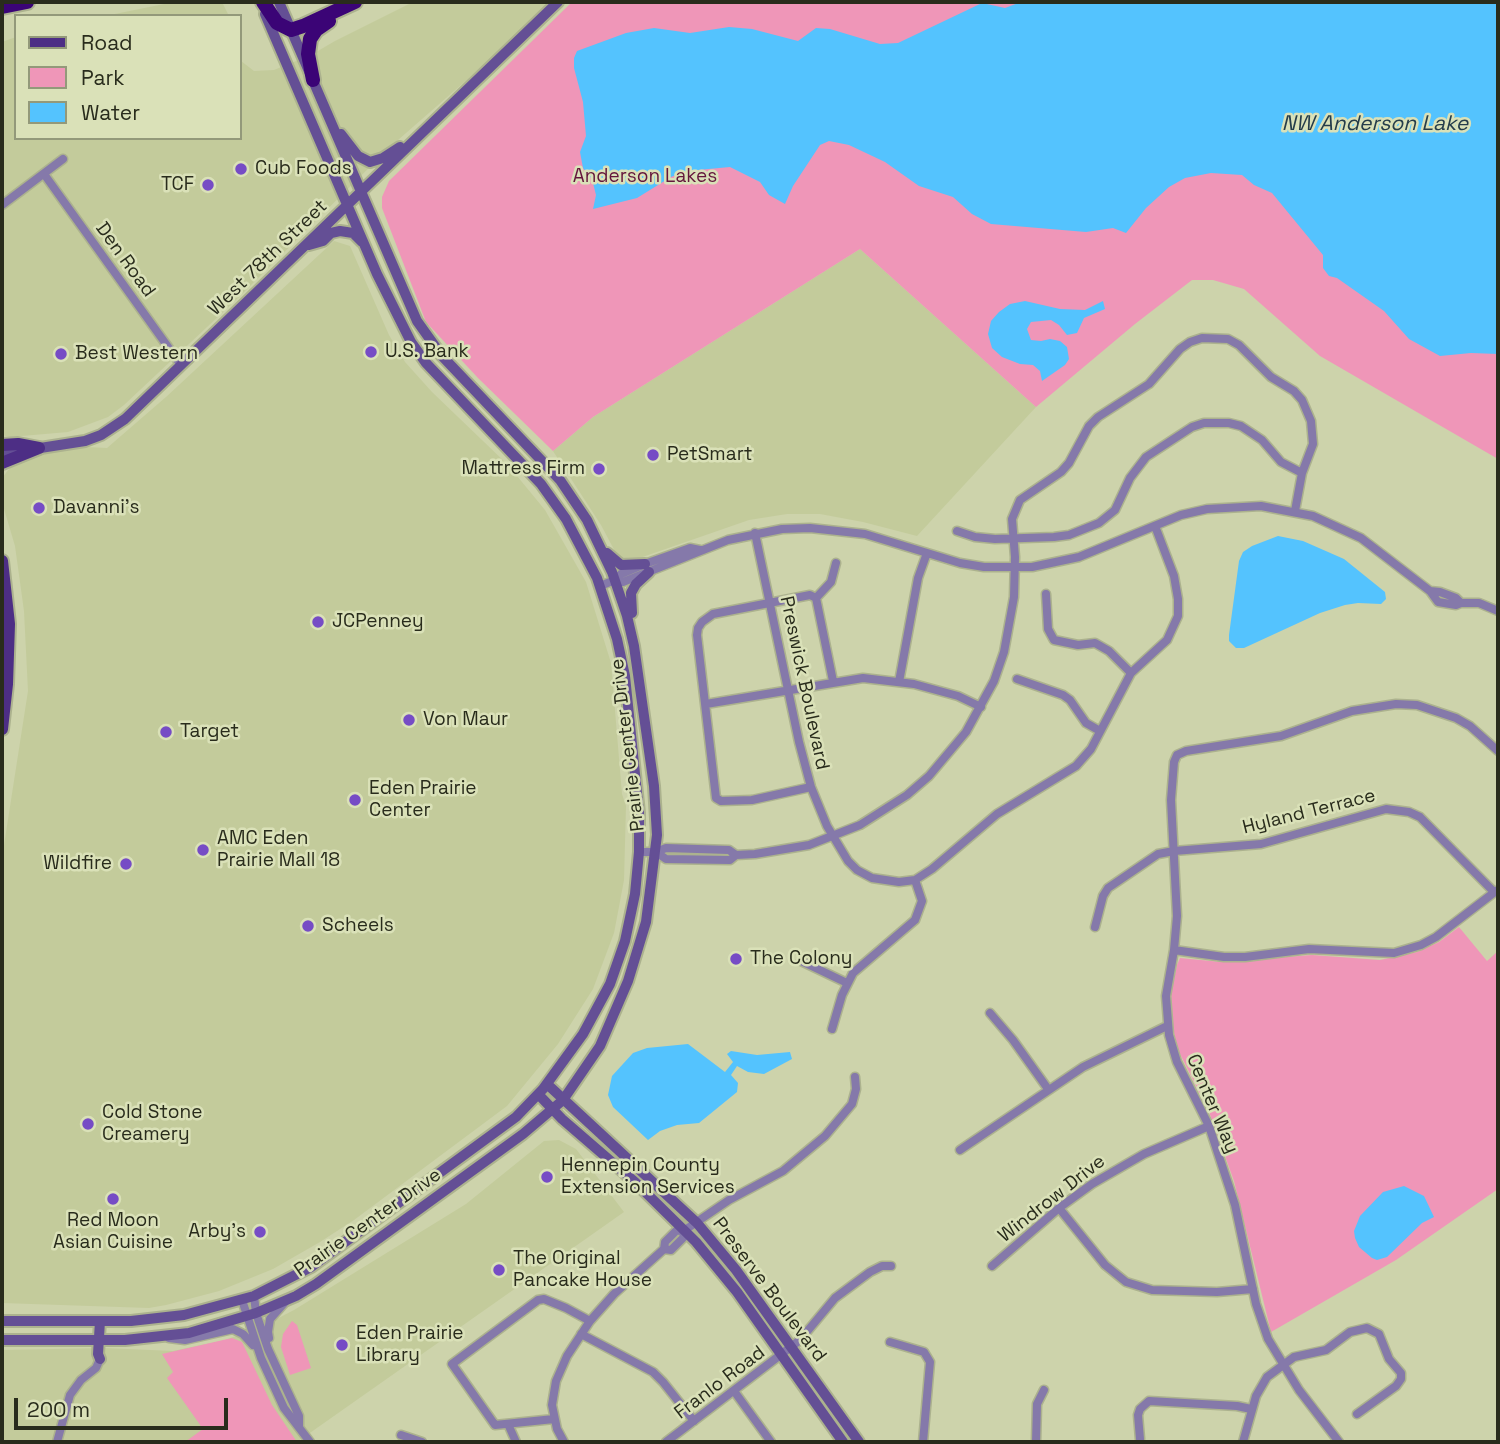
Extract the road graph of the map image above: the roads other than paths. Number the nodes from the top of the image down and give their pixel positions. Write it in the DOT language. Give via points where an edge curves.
graph roads {
  1 [pos="27,2"];
  2 [pos="261,2"];
  3 [pos="279,2"];
  4 [pos="358,2"];
  5 [pos="558,2"];
  6 [pos="2,7"];
  7 [pos="291,30"];
  8 [pos="313,80"];
  9 [pos="328,116"];
  10 [pos="423,131"];
  11 [pos="63,159"];
  12 [pos="44,174"];
  13 [pos="361,192"];
  14 [pos="2,205"];
  15 [pos="348,205"];
  16 [pos="306,245"];
  17 [pos="366,248"];
  18 [pos="181,365"];
  19 [pos="2,445"];
  20 [pos="39,448"];
  21 [pos="2,454"];
  22 [pos="2,463"];
  23 [pos="1302,473"];
  24 [pos="1295,511"];
  25 [pos="1155,526"];
  26 [pos="957,531"];
  27 [pos="755,533"];
  28 [pos="1014,539"];
  29 [pos="600,544"];
  30 [pos="927,553"];
  31 [pos="2,561"];
  32 [pos="836,563"];
  33 [pos="647,568"];
  34 [pos="1015,568"];
  35 [pos="615,580"];
  36 [pos="600,586"];
  37 [pos="1046,594"];
  38 [pos="816,598"];
  39 [pos="770,602"];
  40 [pos="1498,611"];
  41 [pos="5,666"];
  42 [pos="1131,673"];
  43 [pos="638,675"];
  44 [pos="1017,679"];
  45 [pos="834,681"];
  46 [pos="899,682"];
  47 [pos="789,689"];
  48 [pos="706,704"];
  49 [pos="981,707"];
  50 [pos="2,729"];
  51 [pos="1100,732"];
  52 [pos="1498,751"];
  53 [pos="811,787"];
  54 [pos="833,837"];
  55 [pos="1174,851"];
  56 [pos="639,852"];
  57 [pos="656,852"];
  58 [pos="915,880"];
  59 [pos="1496,891"];
  60 [pos="1094,927"];
  61 [pos="1174,950"];
  62 [pos="801,961"];
  63 [pos="847,983"];
  64 [pos="990,1013"];
  65 [pos="1167,1026"];
  66 [pos="832,1029"];
  67 [pos="855,1077"];
  68 [pos="547,1084"];
  69 [pos="1048,1089"];
  70 [pos="538,1094"];
  71 [pos="563,1100"];
  72 [pos="553,1111"];
  73 [pos="1209,1126"];
  74 [pos="960,1150"];
  75 [pos="1059,1208"];
  76 [pos="697,1223"];
  77 [pos="685,1230"];
  78 [pos="891,1266"];
  79 [pos="992,1266"];
  80 [pos="1253,1289"];
  81 [pos="254,1296"];
  82 [pos="289,1298"];
  83 [pos="242,1300"];
  84 [pos="251,1314"];
  85 [pos="2,1321"];
  86 [pos="100,1321"];
  87 [pos="590,1321"];
  88 [pos="581,1334"];
  89 [pos="159,1338"];
  90 [pos="98,1339"];
  91 [pos="2,1340"];
  92 [pos="125,1340"];
  93 [pos="890,1342"];
  94 [pos="791,1347"];
  95 [pos="781,1357"];
  96 [pos="261,1358"];
  97 [pos="100,1359"];
  98 [pos="274,1364"];
  99 [pos="1282,1364"];
  100 [pos="1044,1390"];
  101 [pos="734,1391"];
  102 [pos="1251,1409"];
  103 [pos="1357,1414"];
  104 [pos="554,1419"];
  105 [pos="694,1422"];
  106 [pos="508,1424"];
  107 [pos="299,1426"];
  108 [pos="401,1436"];
  109 [pos="1140,1439"];
  110 [pos="57,1442"];
  111 [pos="310,1442"];
  112 [pos="422,1442"];
  113 [pos="516,1442"];
  114 [pos="564,1442"];
  115 [pos="666,1442"];
  116 [pos="771,1442"];
  117 [pos="843,1442"];
  118 [pos="859,1442"];
  119 [pos="923,1442"];
  120 [pos="1036,1442"];
  121 [pos="1244,1442"];
  122 [pos="1339,1442"];
  1 -- 6 [label="highway"];
  2 -- 7 [label="highway" via="277,23"];
  2 -- 15 [label="main road, Prairie Center Drive"];
  3 -- 7 [label="main road, Prairie Center Drive"];
  4 -- 7 [label="highway"];
  4 -- 8 [label="highway" via="313,34 308,54"];
  5 -- 10 [label="main road, West 78th Street"];
  7 -- 8 [label="main road, Prairie Center Drive"];
  8 -- 9 [label="main road, Prairie Center Drive"];
  9 -- 10 [label="main road" via="358,156 370,162"];
  9 -- 13 [label="main road, Prairie Center Drive"];
  10 -- 13 [label="main road, West 78th Street"];
  11 -- 12 [label="street"];
  12 -- 14 [label="street"];
  12 -- 18 [label="street, Den Road"];
  13 -- 15 [label="main road, West 78th Street"];
  13 -- 29 [label="main road, Prairie Center Drive" via="426,335 560,481"];
  15 -- 16 [label="main road, West 78th Street"];
  15 -- 17 [label="main road, Prairie Center Drive"];
  16 -- 17 [label="main road" via="344,231 353,233"];
  16 -- 18 [label="main road, West 78th Street"];
  17 -- 36 [label="main road, Prairie Center Drive" via="418,353 541,484 577,538"];
  18 -- 20 [label="main road, West 78th Street" via="102,435"];
  19 -- 20 [label="main road"];
  20 -- 21 [label="main road, West 78th Street"];
  20 -- 22 [label="main road"];
  23 -- 24 [label="street"];
  23 -- 28 [label="street" via="1281,462 1262,440 1241,426 1204,423 1146,457 1115,510 1099,523 1069,535"];
  23 -- 28 [label="street" via="1313,444 1311,421 1302,400 1270,377 1239,345 1202,338 1180,349 1149,384 1089,426 1061,472 1020,500 1012,519"];
  24 -- 25 [label="street" via="1234,506 1194,512"];
  24 -- 40 [label="street" via="1361,538 1438,602 1479,603"];
  25 -- 34 [label="street" via="1079,557"];
  25 -- 42 [label="street" via="1174,576 1178,616 1167,640"];
  26 -- 28 [label="street"];
  27 -- 30 [label="street" via="837,530"];
  27 -- 33 [label="street"];
  27 -- 39 [label="street, Preswick Boulevard"];
  28 -- 34 [label="street"];
  29 -- 33 [label="main road" via="621,565"];
  29 -- 35 [label="main road, Prairie Center Drive"];
  30 -- 34 [label="street" via="960,563"];
  30 -- 46 [label="street"];
  31 -- 41 [label="main road" via="8,605"];
  32 -- 38 [label="street" via="831,582"];
  33 -- 35 [label="street" via="623,582"];
  33 -- 43 [label="main road" via="630,599 638,638"];
  34 -- 49 [label="street" via="1004,652"];
  35 -- 36 [label="street"];
  35 -- 43 [label="main road, Prairie Center Drive"];
  36 -- 56 [label="main road, Prairie Center Drive" via="625,676"];
  37 -- 42 [label="street" via="1048,629 1054,640 1095,643"];
  38 -- 39 [label="street" via="806,594"];
  38 -- 45 [label="street"];
  39 -- 47 [label="street, Preswick Boulevard"];
  39 -- 48 [label="street" via="713,614 702,622 697,635"];
  41 -- 50 [label="main road"];
  42 -- 51 [label="street"];
  43 -- 57 [label="main road, Prairie Center Drive" via="654,786"];
  44 -- 51 [label="street" via="1063,695 1086,723"];
  45 -- 46 [label="street"];
  45 -- 47 [label="street"];
  46 -- 49 [label="street" via="958,696"];
  47 -- 48 [label="street"];
  47 -- 53 [label="street, Preswick Boulevard"];
  48 -- 53 [label="street" via="718,800 752,800"];
  49 -- 54 [label="street" via="949,755 914,789 884,811"];
  51 -- 58 [label="street" via="1076,766 997,814"];
  52 -- 55 [label="street, Center Way" via="1456,718 1417,705 1396,704 1352,712 1269,739 1180,753 1172,779"];
  53 -- 54 [label="street, Preswick Boulevard"];
  54 -- 57 [label="street" via="783,851 736,855 730,860 666,859"];
  54 -- 58 [label="street, Preswick Boulevard" via="848,861 872,878"];
  55 -- 59 [label="street, Hyland Terrace" via="1261,844 1374,811 1396,809 1429,824"];
  55 -- 60 [label="street, Hyland Terrace" via="1158,855 1108,888"];
  55 -- 61 [label="street, Center Way"];
  56 -- 57 [label="street"];
  56 -- 68 [label="main road, Prairie Center Drive" via="625,941 610,984 583,1034"];
  57 -- 71 [label="main road, Prairie Center Drive" via="646,922 626,985 600,1046"];
  58 -- 63 [label="street" via="922,901 915,920 862,964"];
  59 -- 61 [label="street" via="1436,937 1394,953 1309,950 1223,957"];
  61 -- 65 [label="street, Center Way" via="1166,996"];
  62 -- 63 [label="street"];
  63 -- 66 [label="street"];
  64 -- 69 [label="street"];
  65 -- 69 [label="street" via="1095,1060"];
  65 -- 73 [label="street, Center Way" via="1177,1062"];
  67 -- 76 [label="street" via="852,1104 825,1136 783,1171 729,1199"];
  68 -- 70 [label="main road, Prairie Center Drive"];
  68 -- 71 [label="main road, Preserve Boulevard"];
  69 -- 74 [label="street"];
  70 -- 72 [label="main road, Preserve Boulevard"];
  70 -- 81 [label="main road, Prairie Center Drive" via="516,1117 341,1247"];
  71 -- 72 [label="main road, Prairie Center Drive"];
  71 -- 76 [label="main road, Preserve Boulevard"];
  72 -- 77 [label="main road, Preserve Boulevard"];
  72 -- 82 [label="main road, Prairie Center Drive" via="345,1264"];
  73 -- 75 [label="street, Windrow Drive" via="1121,1166"];
  73 -- 80 [label="street, Center Way" via="1235,1205"];
  75 -- 79 [label="street, Windrow Drive"];
  75 -- 80 [label="street" via="1105,1265 1126,1282 1152,1290"];
  76 -- 77 [label="street"];
  76 -- 94 [label="main road, Preserve Boulevard"];
  77 -- 87 [label="street" via="676,1231 664,1249"];
  77 -- 95 [label="main road, Preserve Boulevard" via="737,1292"];
  78 -- 94 [label="street, Franlo Road" via="870,1272 829,1303"];
  80 -- 99 [label="street, Center Way" via="1261,1323"];
  81 -- 83 [label="main road, Prairie Center Drive"];
  81 -- 84 [label="street"];
  82 -- 84 [label="main road, Prairie Center Drive"];
  82 -- 98 [label="street" via="269,1322"];
  83 -- 84 [label="street"];
  83 -- 86 [label="main road, Prairie Center Drive" via="144,1321"];
  84 -- 89 [label="main road, Prairie Center Drive"];
  84 -- 96 [label="street"];
  84 -- 98 [label="street"];
  85 -- 86 [label="main road, Prairie Center Drive"];
  86 -- 90 [label="main road"];
  87 -- 88 [label="street"];
  87 -- 106 [label="street" via="538,1300 454,1360 453,1369 489,1419 495,1426"];
  88 -- 104 [label="street" via="556,1381"];
  88 -- 105 [label="street" via="653,1372"];
  89 -- 92 [label="main road, Prairie Center Drive"];
  89 -- 96 [label="street" via="185,1340 233,1329 249,1339"];
  90 -- 91 [label="main road, Prairie Center Drive"];
  90 -- 92 [label="main road, Prairie Center Drive"];
  90 -- 97 [label="main road"];
  92 -- 97 [label="main road" via="110,1346"];
  93 -- 119 [label="street" via="924,1352 930,1362"];
  94 -- 95 [label="street, Franlo Road"];
  94 -- 118 [label="main road, Preserve Boulevard"];
  95 -- 101 [label="street, Franlo Road"];
  95 -- 117 [label="main road, Preserve Boulevard"];
  96 -- 107 [label="street" via="284,1408"];
  97 -- 110 [label="street" via="70,1395"];
  98 -- 107 [label="street" via="299,1416"];
  99 -- 102 [label="street" via="1260,1386"];
  99 -- 103 [label="street" via="1326,1350 1355,1329 1373,1330 1401,1379"];
  99 -- 122 [label="street, Center Way"];
  100 -- 120 [label="street" via="1038,1404"];
  101 -- 105 [label="street, Franlo Road"];
  101 -- 116 [label="street"];
  102 -- 109 [label="street" via="1149,1401 1138,1415"];
  102 -- 121 [label="street"];
  104 -- 106 [label="street"];
  104 -- 114 [label="street"];
  105 -- 115 [label="street, Franlo Road"];
  106 -- 113 [label="street"];
  107 -- 111 [label="street"];
  108 -- 112 [label="street"];
}
